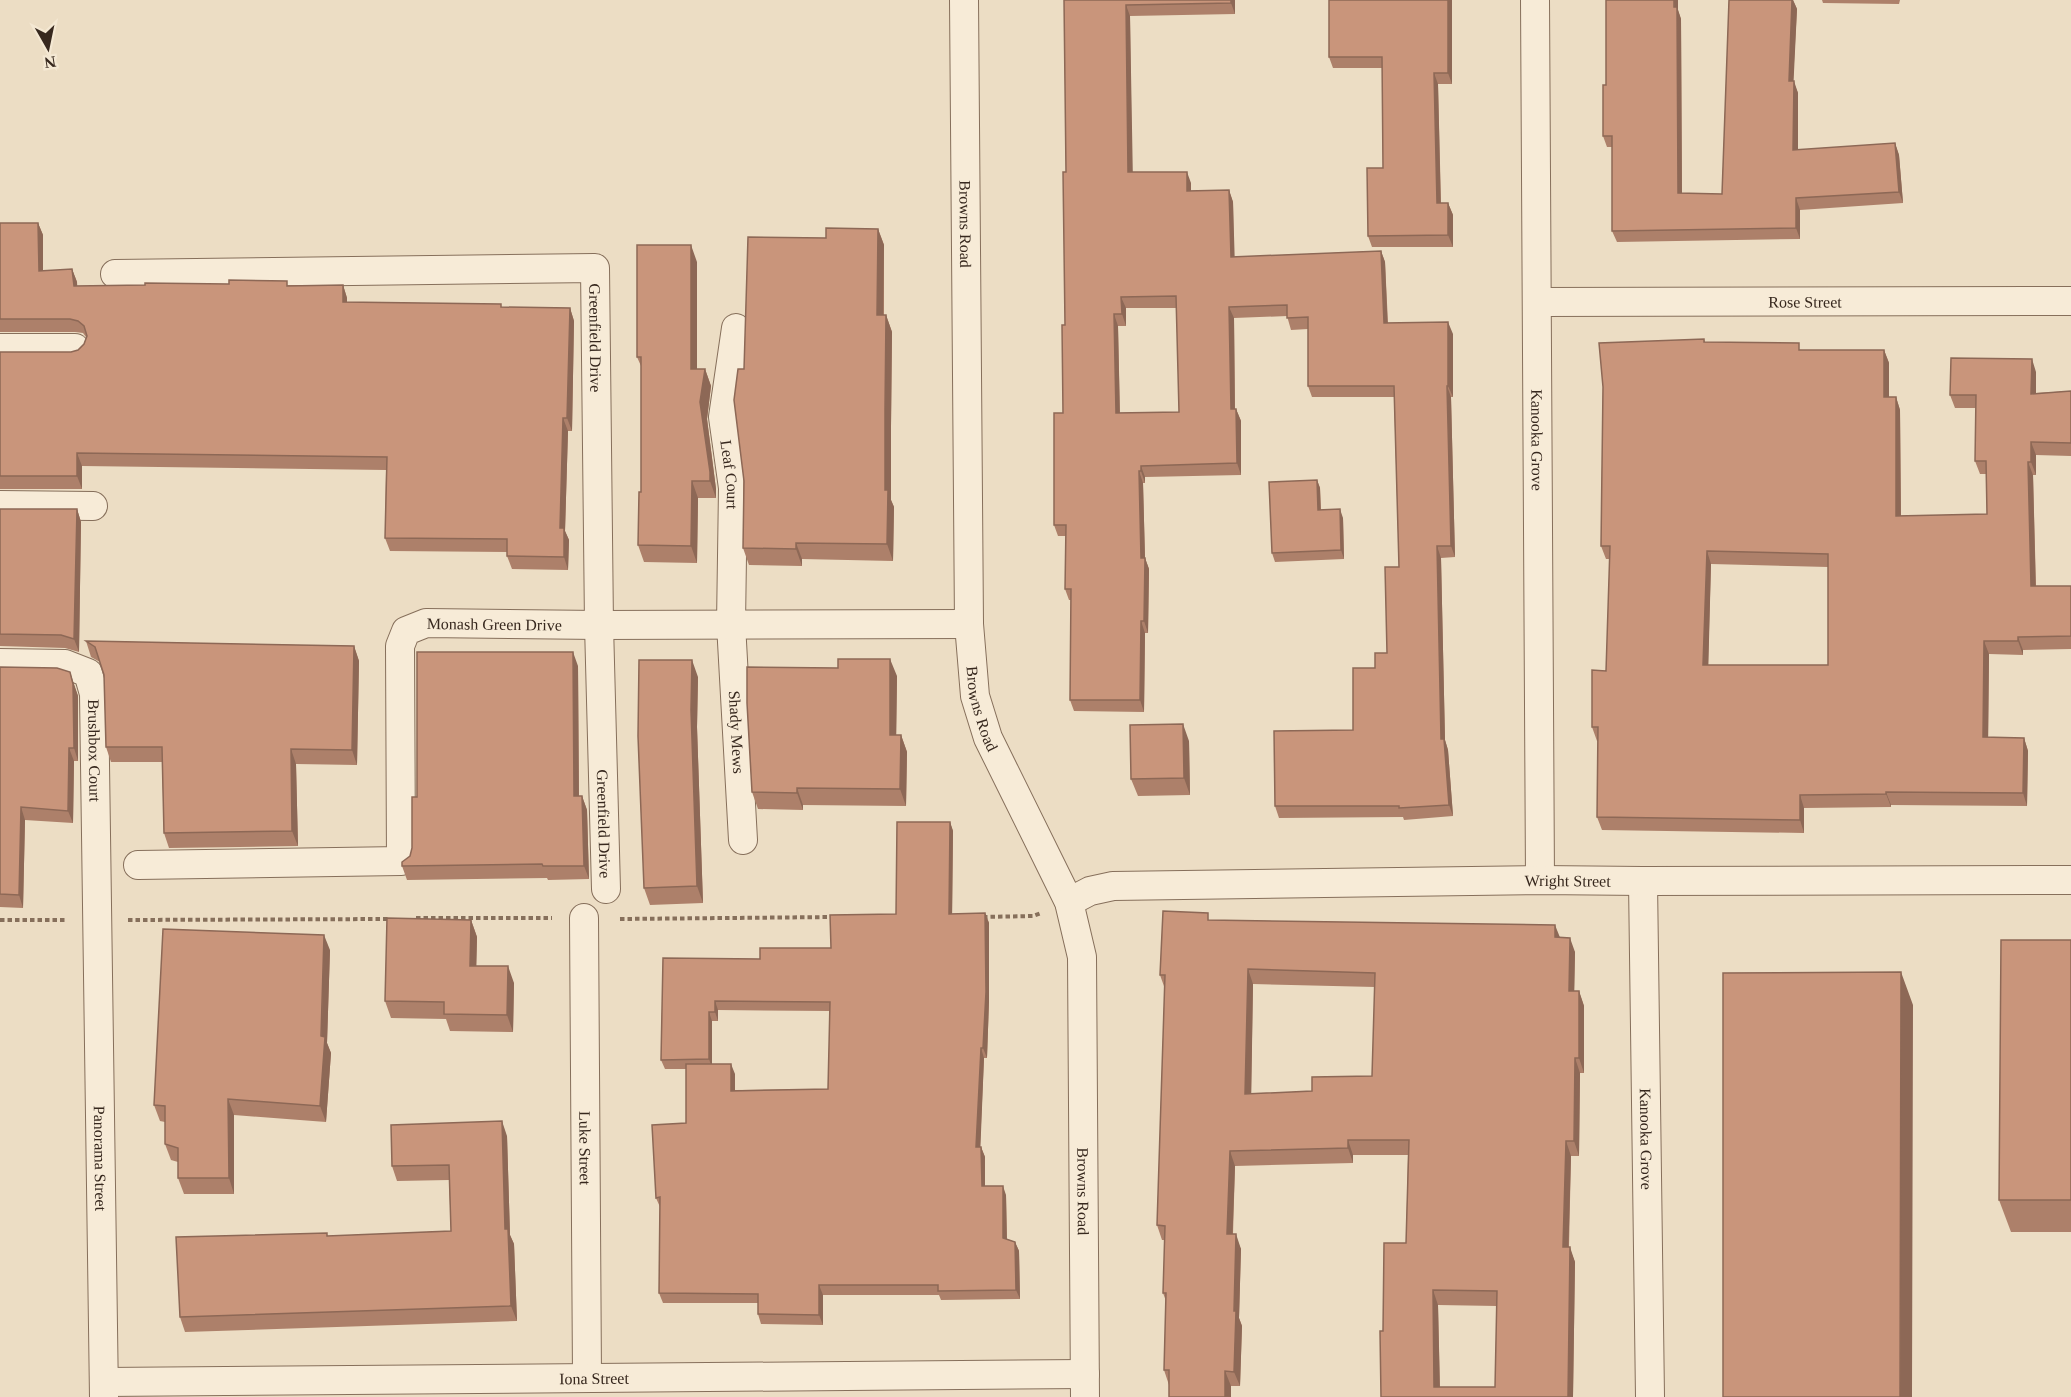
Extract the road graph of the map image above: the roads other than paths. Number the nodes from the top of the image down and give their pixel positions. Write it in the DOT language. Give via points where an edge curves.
graph roads {
  1 [pos="964,0"];
  2 [pos="1535,0"];
  3 [pos="115,274"];
  4 [pos="2071,301"];
  5 [pos="1538,302"];
  6 [pos="736,328"];
  7 [pos="0,348"];
  8 [pos="75,348"];
  9 [pos="0,505"];
  10 [pos="93,506"];
  11 [pos="730,624"];
  12 [pos="969,624"];
  13 [pos="599,625"];
  14 [pos="0,663"];
  15 [pos="743,840"];
  16 [pos="138,865"];
  17 [pos="1540,880"];
  18 [pos="2071,880"];
  19 [pos="1643,881"];
  20 [pos="606,889"];
  21 [pos="1070,902"];
  22 [pos="584,918"];
  23 [pos="96,920"];
  24 [pos="587,1377"];
  25 [pos="1085,1386"];
  26 [pos="104,1390"];
  27 [pos="1650,1397"];
  1 -- 12 [label="street, Browns Road"];
  2 -- 5 [label="street, Kanooka Grove"];
  3 -- 13 [label="street, Greenfield Drive" via="596,268"];
  4 -- 5 [label="street, Rose Street"];
  5 -- 17 [label="street, Kanooka Grove"];
  6 -- 11 [label="street, Leaf Court" via="723,417 732,488"];
  7 -- 8 [label="street"];
  9 -- 10 [label="street"];
  11 -- 12 [label="street, Monash Green Drive"];
  11 -- 13 [label="street, Monash Green Drive"];
  11 -- 15 [label="street, Shady Mews"];
  12 -- 21 [label="street, Browns Road" via="975,696 988,738"];
  13 -- 16 [label="street, Monash Green Drive" via="426,623 406,631 400,646 401,861"];
  13 -- 20 [label="street, Greenfield Drive"];
  14 -- 23 [label="street, Brushbox Court" via="64,664 88,673 94,694"];
  17 -- 19 [label="street, Wright Street"];
  17 -- 21 [label="street, Wright Street" via="1113,886 1090,891"];
  18 -- 19 [label="street, Wright Street"];
  19 -- 27 [label="street, Kanooka Grove"];
  21 -- 25 [label="street, Browns Road" via="1082,957"];
  22 -- 24 [label="street, Luke Street"];
  23 -- 26 [label="street, Panorama Street"];
  24 -- 25 [label="street, Iona Street"];
  24 -- 26 [label="street, Iona Street"];
}
